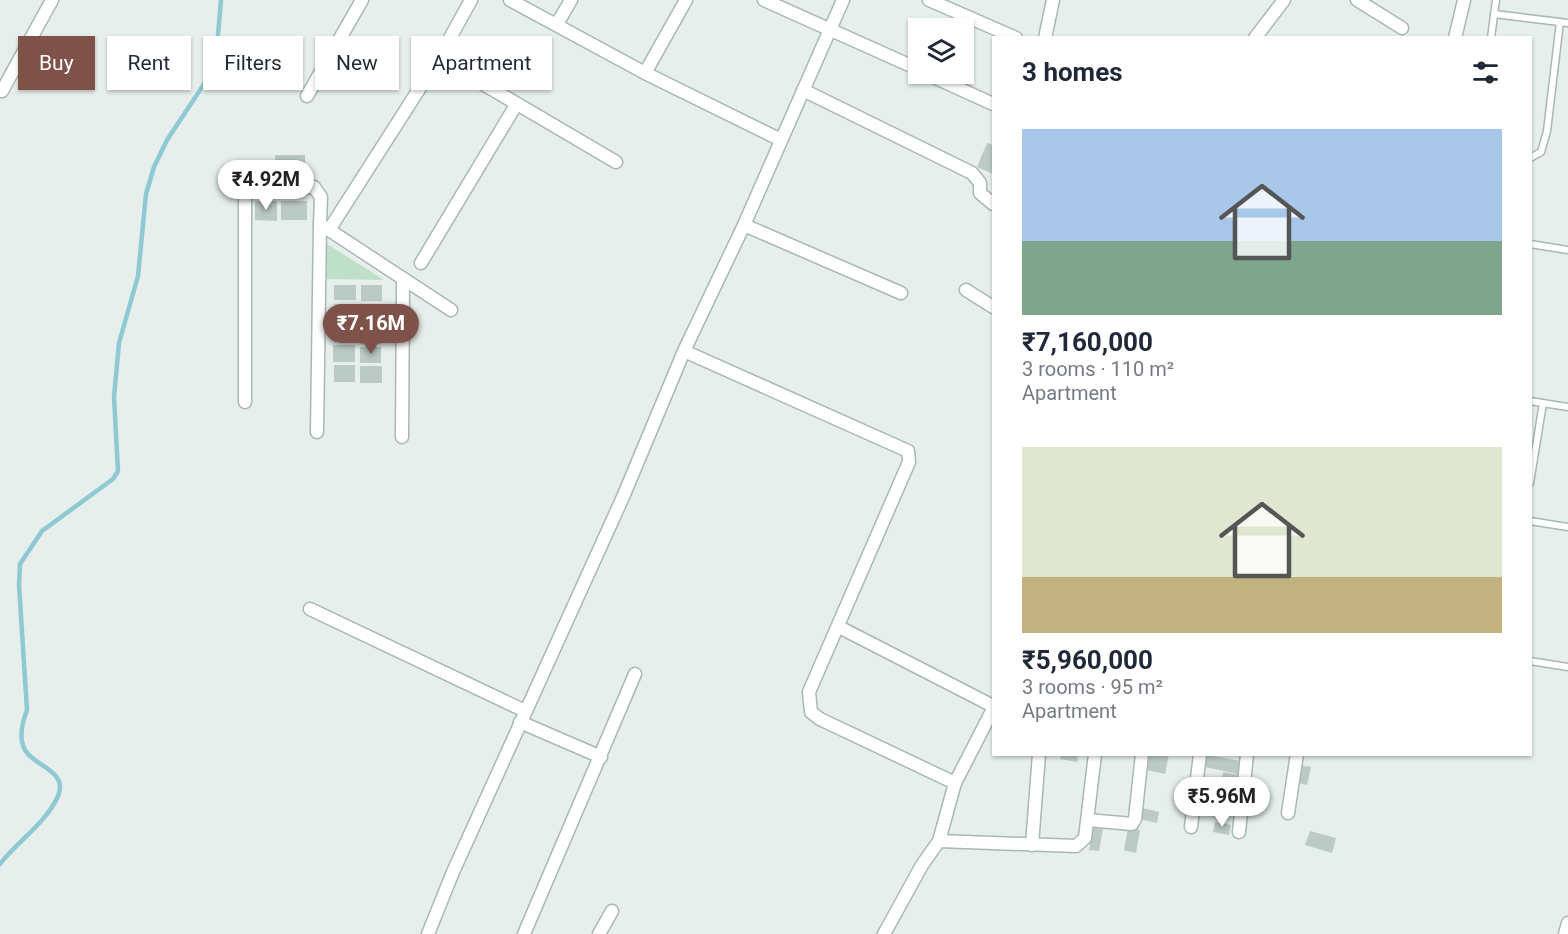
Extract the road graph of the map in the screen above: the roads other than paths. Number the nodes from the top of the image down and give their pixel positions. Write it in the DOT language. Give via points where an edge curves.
graph roads {
  1 [pos="52,0"];
  2 [pos="362,0"];
  3 [pos="471,0"];
  4 [pos="510,0"];
  5 [pos="571,0"];
  6 [pos="686,0"];
  7 [pos="764,0"];
  8 [pos="843,0"];
  9 [pos="928,0"];
  10 [pos="1053,0"];
  11 [pos="1284,0"];
  12 [pos="1357,0"];
  13 [pos="1464,0"];
  14 [pos="1496,0"];
  15 [pos="1494,14"];
  16 [pos="1564,22"];
  17 [pos="1457,23"];
  18 [pos="557,24"];
  19 [pos="831,28"];
  20 [pos="1402,28"];
  21 [pos="451,36"];
  22 [pos="1011,36"];
  23 [pos="1045,36"];
  24 [pos="1260,36"];
  25 [pos="1448,36"];
  26 [pos="1455,36"];
  27 [pos="1491,36"];
  28 [pos="908,64"];
  29 [pos="645,73"];
  30 [pos="949,84"];
  31 [pos="417,90"];
  32 [pos="491,90"];
  33 [pos="803,90"];
  34 [pos="2,91"];
  35 [pos="308,96"];
  36 [pos="992,104"];
  37 [pos="516,105"];
  38 [pos="781,140"];
  39 [pos="1532,157"];
  40 [pos="616,162"];
  41 [pos="992,203"];
  42 [pos="744,225"];
  43 [pos="324,227"];
  44 [pos="1532,244"];
  45 [pos="1568,250"];
  46 [pos="421,263"];
  47 [pos="403,281"];
  48 [pos="966,290"];
  49 [pos="901,293"];
  50 [pos="992,307"];
  51 [pos="451,310"];
  52 [pos="684,351"];
  53 [pos="1532,401"];
  54 [pos="245,402"];
  55 [pos="1543,403"];
  56 [pos="1568,407"];
  57 [pos="317,432"];
  58 [pos="402,437"];
  59 [pos="1532,471"];
  60 [pos="1532,521"];
  61 [pos="1568,527"];
  62 [pos="310,609"];
  63 [pos="839,627"];
  64 [pos="1532,660"];
  65 [pos="1568,667"];
  66 [pos="634,674"];
  67 [pos="992,706"];
  68 [pos="992,709"];
  69 [pos="523,716"];
  70 [pos="1039,756"];
  71 [pos="1095,756"];
  72 [pos="1142,756"];
  73 [pos="1200,756"];
  74 [pos="1247,756"];
  75 [pos="1298,756"];
  76 [pos="601,757"];
  77 [pos="955,783"];
  78 [pos="1288,813"];
  79 [pos="1088,820"];
  80 [pos="1191,827"];
  81 [pos="1239,832"];
  82 [pos="939,841"];
  83 [pos="1032,845"];
  84 [pos="612,911"];
  85 [pos="1568,923"];
  86 [pos="529,932"];
  87 [pos="428,934"];
  88 [pos="599,934"];
  89 [pos="884,934"];
  90 [pos="1564,934"];
  1 -- 34 [label="street"];
  2 -- 35 [label="street"];
  3 -- 21 [label="street"];
  4 -- 18 [label="street"];
  5 -- 18 [label="street"];
  6 -- 29 [label="street"];
  7 -- 19 [label="street"];
  8 -- 19 [label="street"];
  9 -- 22 [label="street"];
  10 -- 23 [label="street"];
  11 -- 24 [label="street"];
  12 -- 20 [label="street"];
  13 -- 17 [label="street"];
  14 -- 15 [label="lane"];
  15 -- 16 [label="lane"];
  15 -- 27 [label="lane"];
  16 -- 39 [label="lane" via="1547,132 1541,152"];
  17 -- 25 [label="street"];
  17 -- 26 [label="street"];
  18 -- 29 [label="street"];
  19 -- 28 [label="street"];
  19 -- 33 [label="street"];
  29 -- 38 [label="street"];
  30 -- 36 [label="street"];
  31 -- 43 [label="street"];
  32 -- 37 [label="street"];
  33 -- 38 [label="street"];
  33 -- 41 [label="street" via="972,173 980,183 980,193"];
  37 -- 40 [label="street"];
  37 -- 46 [label="street"];
  38 -- 42 [label="street"];
  42 -- 49 [label="street"];
  42 -- 52 [label="street"];
  43 -- 47 [label="street"];
  43 -- 54 [label="street" via="321,197 314,188 255,188 245,196"];
  43 -- 57 [label="street"];
  44 -- 45 [label="lane"];
  47 -- 51 [label="street"];
  47 -- 58 [label="street"];
  48 -- 50 [label="street"];
  52 -- 63 [label="street" via="908,451 909,462"];
  52 -- 69 [label="street" via="623,497"];
  53 -- 55 [label="lane"];
  55 -- 56 [label="lane"];
  55 -- 59 [label="lane"];
  60 -- 61 [label="lane"];
  62 -- 69 [label="street"];
  63 -- 67 [label="street"];
  63 -- 77 [label="street" via="809,692 810,712"];
  64 -- 65 [label="lane"];
  66 -- 76 [label="street"];
  68 -- 77 [label="street"];
  69 -- 76 [label="street"];
  69 -- 87 [label="street"];
  70 -- 83 [label="street"];
  71 -- 79 [label="street"];
  72 -- 79 [label="street" via="1136,819 1132,824"];
  73 -- 80 [label="street"];
  74 -- 81 [label="street"];
  75 -- 78 [label="street"];
  76 -- 86 [label="street"];
  77 -- 82 [label="street"];
  79 -- 83 [label="street" via="1085,838 1076,846"];
  82 -- 83 [label="street"];
  82 -- 89 [label="street"];
  84 -- 88 [label="street"];
  85 -- 90 [label="street"];
}
